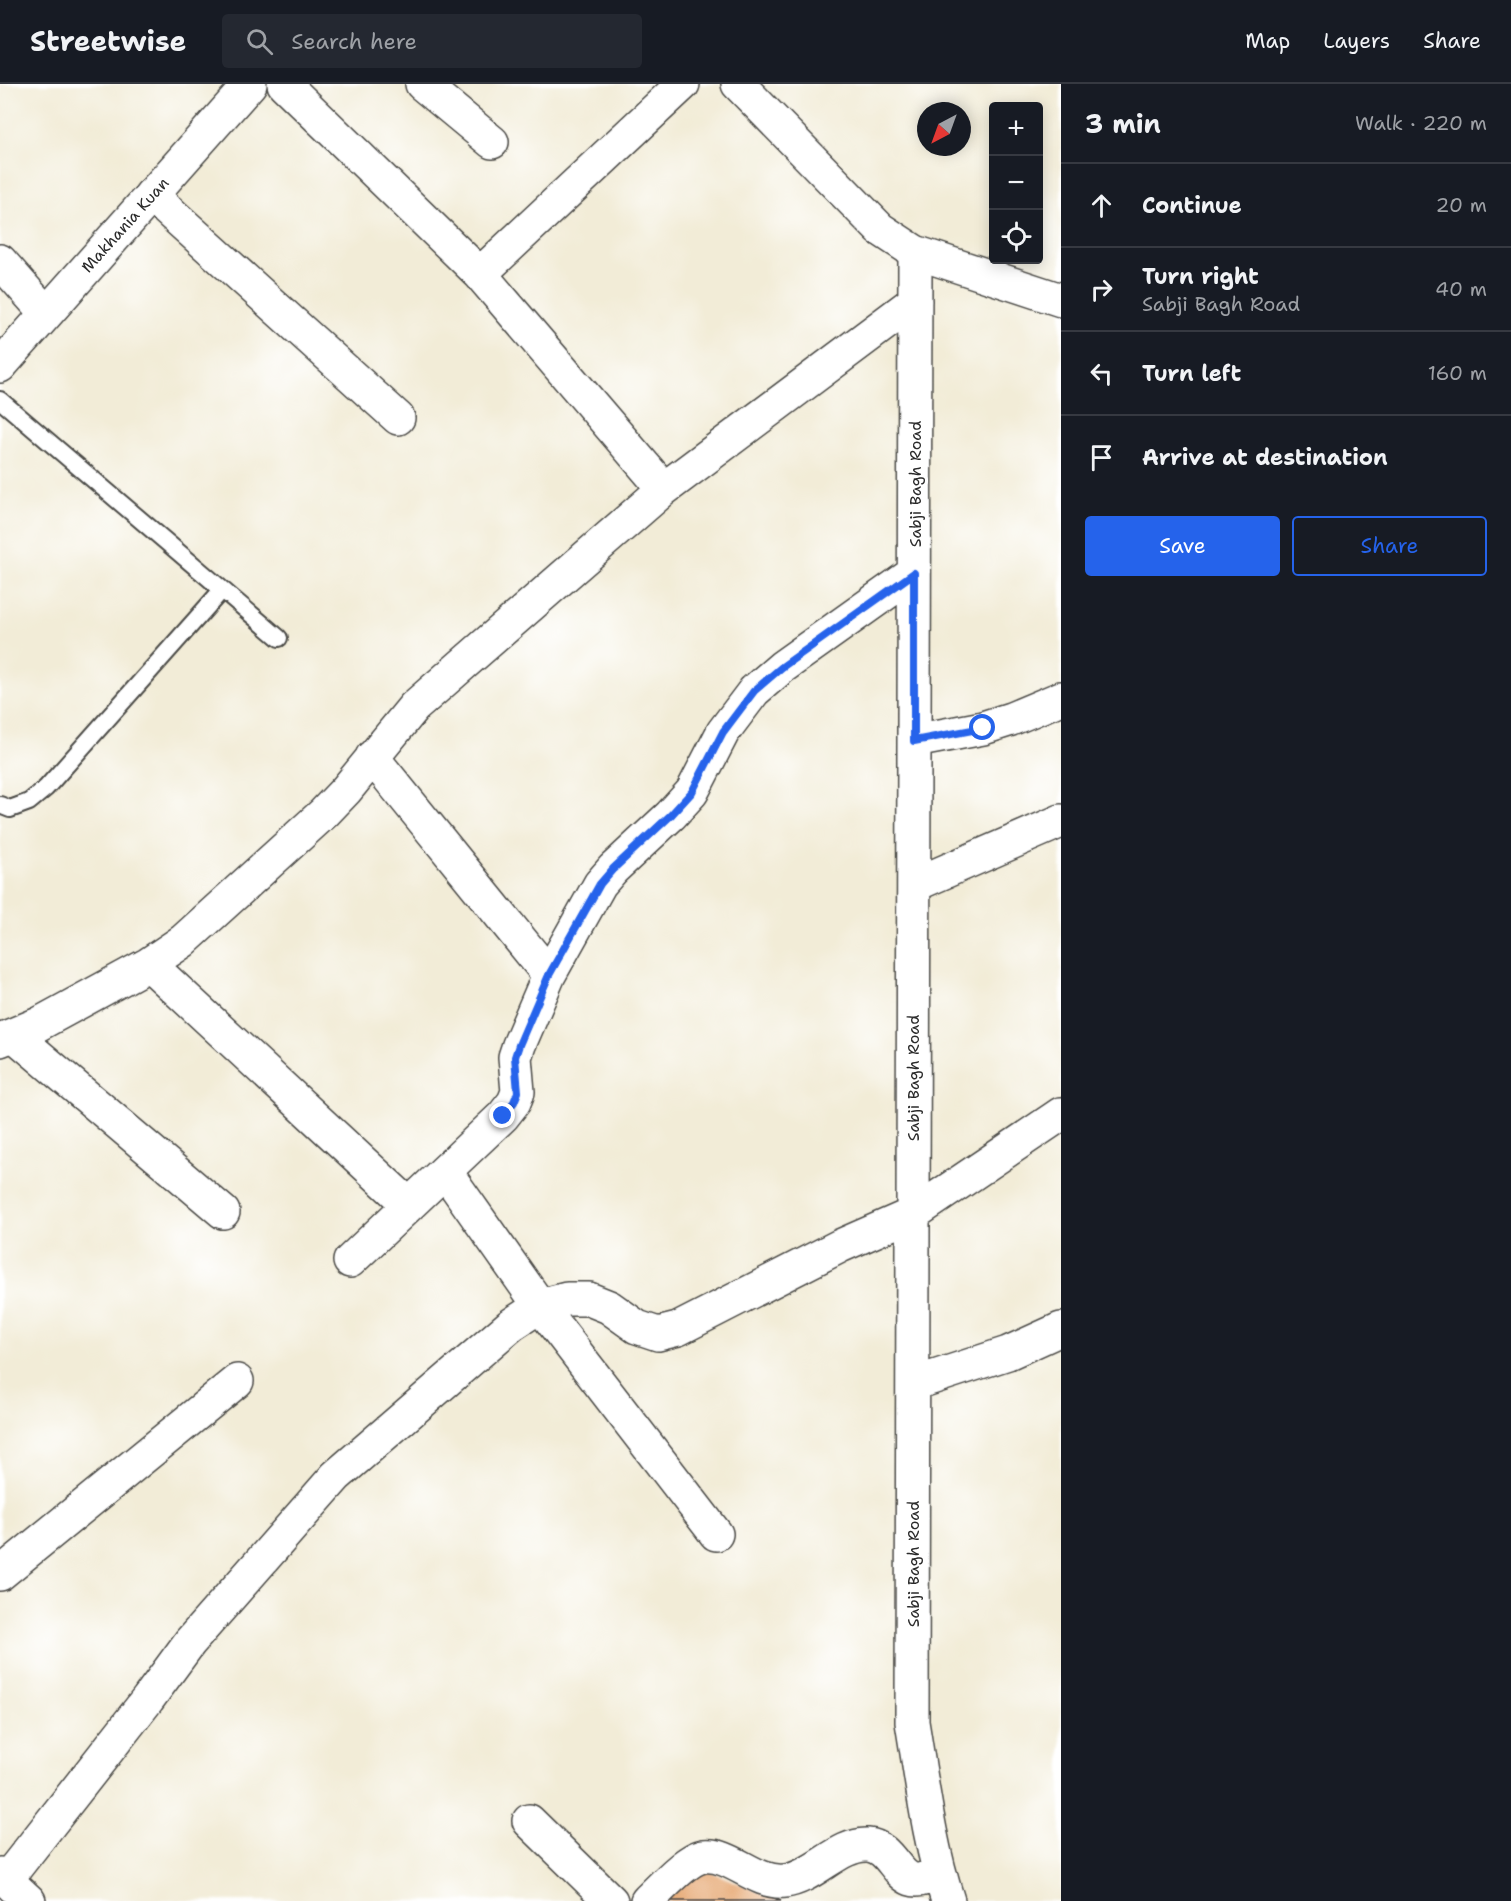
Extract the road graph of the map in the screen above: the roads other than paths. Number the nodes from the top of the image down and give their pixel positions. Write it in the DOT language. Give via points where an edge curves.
graph roads {
  1 [pos="284,84"];
  2 [pos="422,84"];
  3 [pos="683,84"];
  4 [pos="738,84"];
  5 [pos="247,85"];
  6 [pos="492,142"];
  7 [pos="151,195"];
  8 [pos="915,252"];
  9 [pos="0,261"];
  10 [pos="480,274"];
  11 [pos="1059,295"];
  12 [pos="915,301"];
  13 [pos="46,313"];
  14 [pos="0,366"];
  15 [pos="0,400"];
  16 [pos="398,418"];
  17 [pos="664,489"];
  18 [pos="914,573"];
  19 [pos="222,590"];
  20 [pos="279,638"];
  21 [pos="1061,698"];
  22 [pos="914,741"];
  23 [pos="372,757"];
  24 [pos="1061,797"];
  25 [pos="0,805"];
  26 [pos="1061,807"];
  27 [pos="1061,821"];
  28 [pos="914,885"];
  29 [pos="149,964"];
  30 [pos="549,975"];
  31 [pos="7,1037"];
  32 [pos="1061,1114"];
  33 [pos="445,1171"];
  34 [pos="409,1205"];
  35 [pos="223,1212"];
  36 [pos="913,1214"];
  37 [pos="350,1261"];
  38 [pos="540,1306"];
  39 [pos="1061,1329"];
  40 [pos="237,1382"];
  41 [pos="913,1384"];
  42 [pos="716,1534"];
  43 [pos="0,1574"];
  44 [pos="529,1821"];
  45 [pos="4,1868"];
  46 [pos="943,1886"];
  47 [pos="29,1901"];
  48 [pos="45,1901"];
  49 [pos="611,1901"];
  50 [pos="647,1901"];
  1 -- 10 [label="street"];
  2 -- 6 [label="street"];
  3 -- 10 [label="street"];
  4 -- 8 [label="street" via="880,229"];
  5 -- 7 [label="street, Makhania Kuan"];
  7 -- 13 [label="street, Makhania Kuan"];
  7 -- 16 [label="street"];
  8 -- 11 [label="street"];
  8 -- 12 [label="street, Sabji Bagh Road"];
  9 -- 13 [label="street"];
  10 -- 17 [label="street"];
  12 -- 17 [label="street"];
  12 -- 18 [label="street, Sabji Bagh Road"];
  13 -- 14 [label="street, Makhania Kuan"];
  15 -- 19 [label="lane"];
  17 -- 23 [label="street" via="414,707"];
  18 -- 22 [label="street, Sabji Bagh Road"];
  18 -- 30 [label="street" via="754,691 723,732 692,792 600,884"];
  19 -- 20 [label="lane"];
  19 -- 25 [label="lane" via="46,788 30,802 10,809"];
  21 -- 22 [label="street" via="992,725"];
  22 -- 28 [label="street, Sabji Bagh Road"];
  23 -- 29 [label="street" via="324,813 183,941"];
  23 -- 30 [label="street"];
  24 -- 26 [label="street"];
  27 -- 28 [label="street"];
  28 -- 36 [label="street, Sabji Bagh Road"];
  29 -- 31 [label="street" via="39,1024"];
  29 -- 34 [label="street"];
  30 -- 33 [label="street" via="515,1057 518,1092 514,1102"];
  31 -- 35 [label="street"];
  32 -- 36 [label="street"];
  33 -- 34 [label="street"];
  33 -- 38 [label="street"];
  34 -- 37 [label="street"];
  36 -- 38 [label="street" via="668,1332 658,1334 637,1327 609,1307 589,1299 567,1299"];
  36 -- 41 [label="street, Sabji Bagh Road"];
  38 -- 42 [label="street"];
  38 -- 45 [label="street" via="511,1325 336,1476 190,1642 148,1699"];
  39 -- 41 [label="street" via="1008,1353"];
  40 -- 43 [label="street"];
  41 -- 46 [label="street, Sabji Bagh Road" via="912,1722"];
  44 -- 49 [label="street"];
  45 -- 47 [label="street"];
  45 -- 48 [label="street"];
  46 -- 50 [label="street" via="904,1876 880,1849 857,1845 787,1881 764,1880 718,1857 702,1856 687,1864"];
}
